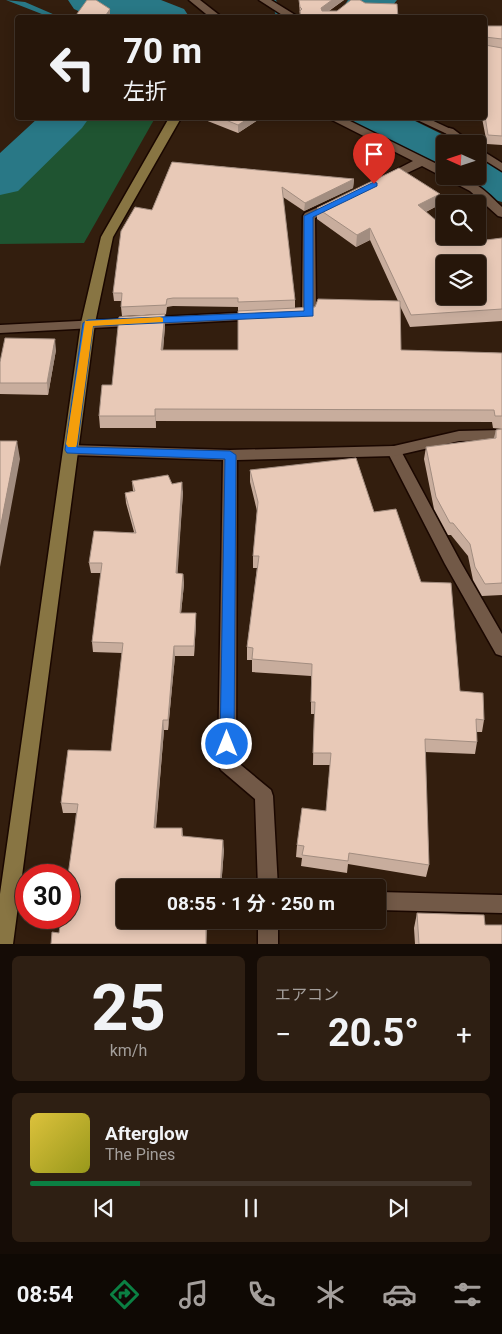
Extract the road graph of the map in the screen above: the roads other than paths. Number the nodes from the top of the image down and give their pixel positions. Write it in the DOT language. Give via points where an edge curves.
graph roads {
  1 [pos="194,0"];
  2 [pos="264,0"];
  3 [pos="214,15"];
  4 [pos="290,15"];
  5 [pos="174,120"];
  6 [pos="340,120"];
  7 [pos="424,120"];
  8 [pos="455,135"];
  9 [pos="486,157"];
  10 [pos="423,161"];
  11 [pos="436,168"];
  12 [pos="502,168"];
  13 [pos="468,185"];
  14 [pos="370,186"];
  15 [pos="344,199"];
  16 [pos="502,212"];
  17 [pos="88,323"];
  18 [pos="0,329"];
  19 [pos="502,435"];
  20 [pos="71,450"];
  21 [pos="394,451"];
  22 [pos="230,455"];
  23 [pos="502,649"];
  24 [pos="268,879"];
  25 [pos="386,902"];
  26 [pos="502,904"];
  27 [pos="268,929"];
  28 [pos="3,944"];
  29 [pos="268,944"];
  1 -- 3 [label="street"];
  2 -- 4 [label="street"];
  5 -- 17 [label="street" via="107,237"];
  6 -- 10 [label="street"];
  7 -- 8 [label="street"];
  9 -- 12 [label="street"];
  10 -- 11 [label="street"];
  10 -- 14 [label="street"];
  13 -- 16 [label="street"];
  15 -- 17 [label="street" via="308,216 309,314"];
  17 -- 18 [label="street"];
  17 -- 20 [label="street"];
  19 -- 21 [label="street" via="458,436"];
  20 -- 22 [label="street"];
  20 -- 28 [label="street"];
  21 -- 22 [label="street"];
  21 -- 23 [label="street"];
  22 -- 24 [label="street" via="227,764 264,796"];
  25 -- 26 [label="street"];
  27 -- 29 [label="street"];
}
